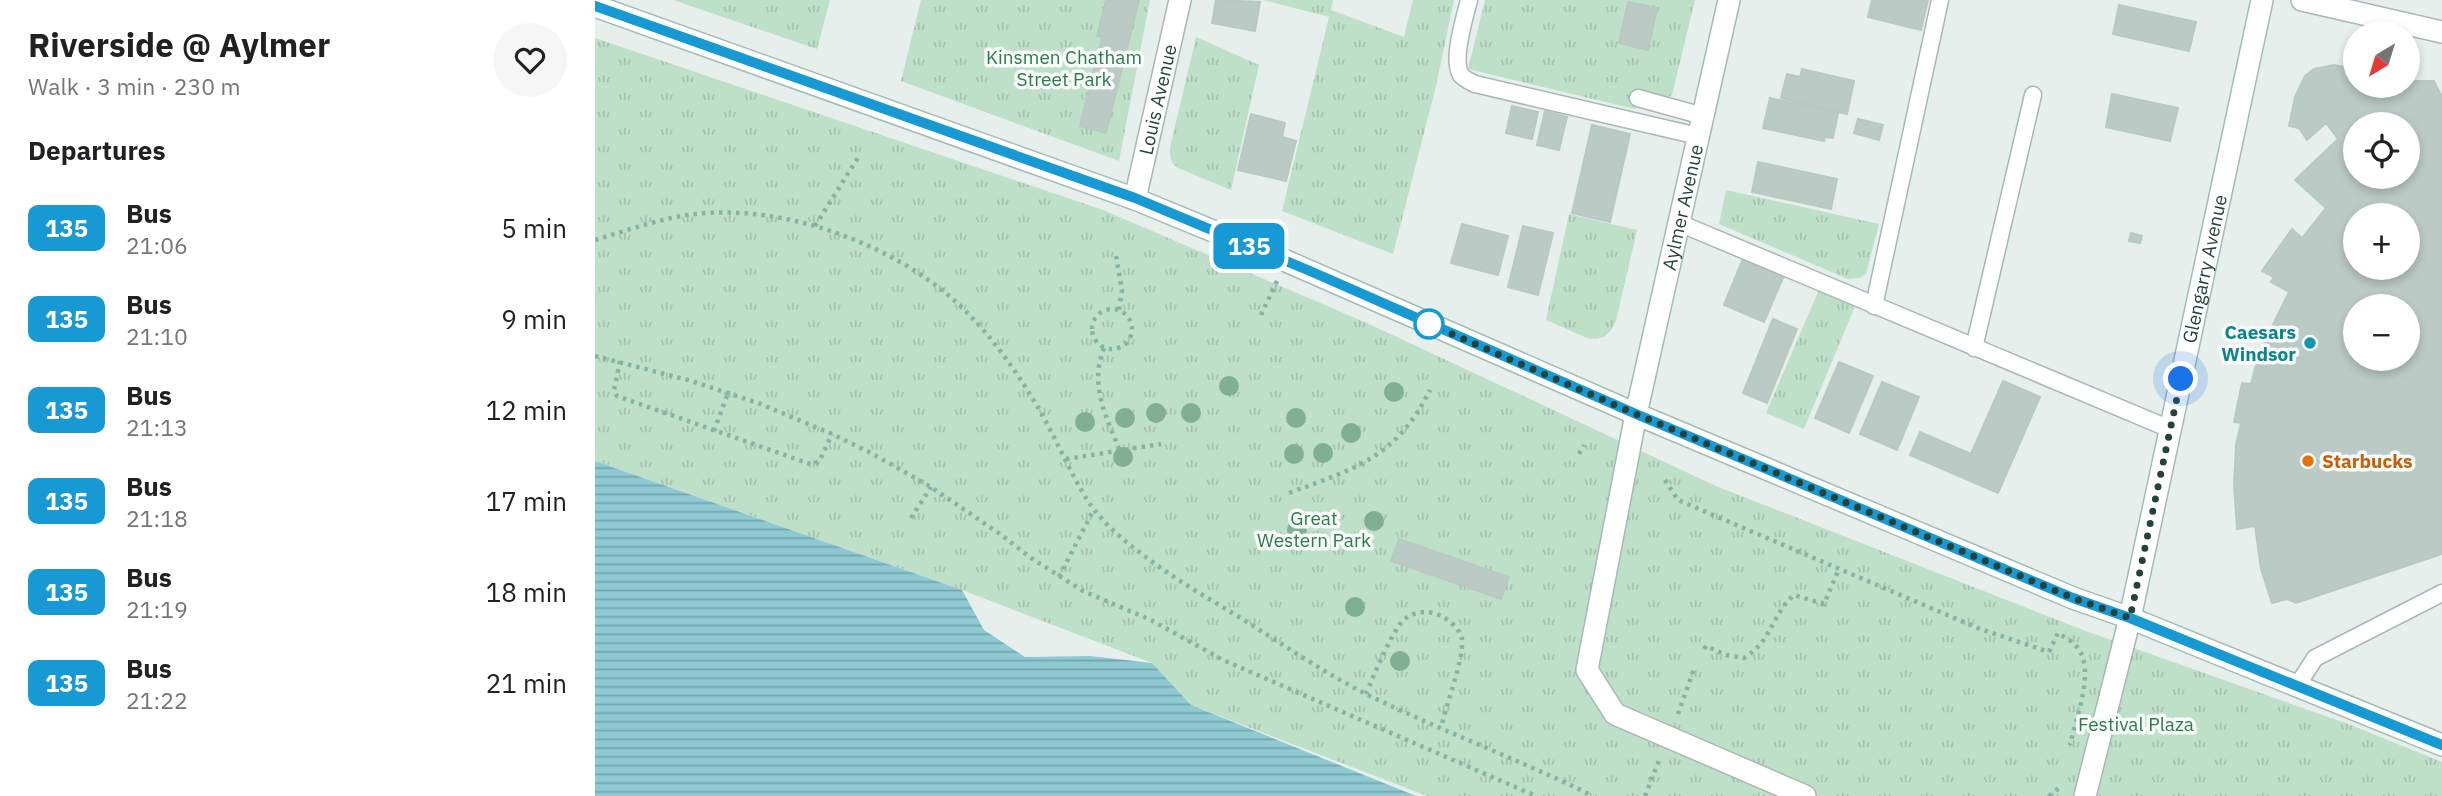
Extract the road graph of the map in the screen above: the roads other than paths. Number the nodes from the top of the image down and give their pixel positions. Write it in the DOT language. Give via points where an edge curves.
graph roads {
  1 [pos="1180,0"];
  2 [pos="1469,0"];
  3 [pos="1729,0"];
  4 [pos="1940,0"];
  5 [pos="2262,0"];
  6 [pos="2302,0"];
  7 [pos="595,6"];
  8 [pos="2442,32"];
  9 [pos="2033,95"];
  10 [pos="1638,98"];
  11 [pos="1701,126"];
  12 [pos="1135,198"];
  13 [pos="1679,223"];
  14 [pos="1874,306"];
  15 [pos="1974,348"];
  16 [pos="1636,414"];
  17 [pos="2170,429"];
  18 [pos="2442,593"];
  19 [pos="2130,618"];
  20 [pos="2297,686"];
  21 [pos="2442,745"];
  22 [pos="1805,796"];
  23 [pos="2085,796"];
  1 -- 12 [label="main road, Louis Avenue"];
  2 -- 11 [label="lane" via="1457,62 1467,80"];
  3 -- 11 [label="main road, Aylmer Avenue"];
  4 -- 14 [label="lane"];
  5 -- 17 [label="main road, Glengarry Avenue"];
  6 -- 8 [label="main road"];
  7 -- 12 [label="main road"];
  9 -- 15 [label="lane"];
  10 -- 11 [label="lane"];
  11 -- 13 [label="main road, Aylmer Avenue"];
  12 -- 16 [label="main road"];
  13 -- 14 [label="lane"];
  13 -- 16 [label="main road, Aylmer Avenue"];
  14 -- 15 [label="lane"];
  15 -- 17 [label="lane"];
  16 -- 19 [label="main road"];
  16 -- 22 [label="main road, Aylmer Avenue" via="1587,670 1615,714"];
  17 -- 19 [label="main road, Glengarry Avenue"];
  18 -- 20 [label="lane" via="2315,658"];
  19 -- 20 [label="main road"];
  19 -- 23 [label="main road, Glengarry Avenue"];
  20 -- 21 [label="main road"];
}
